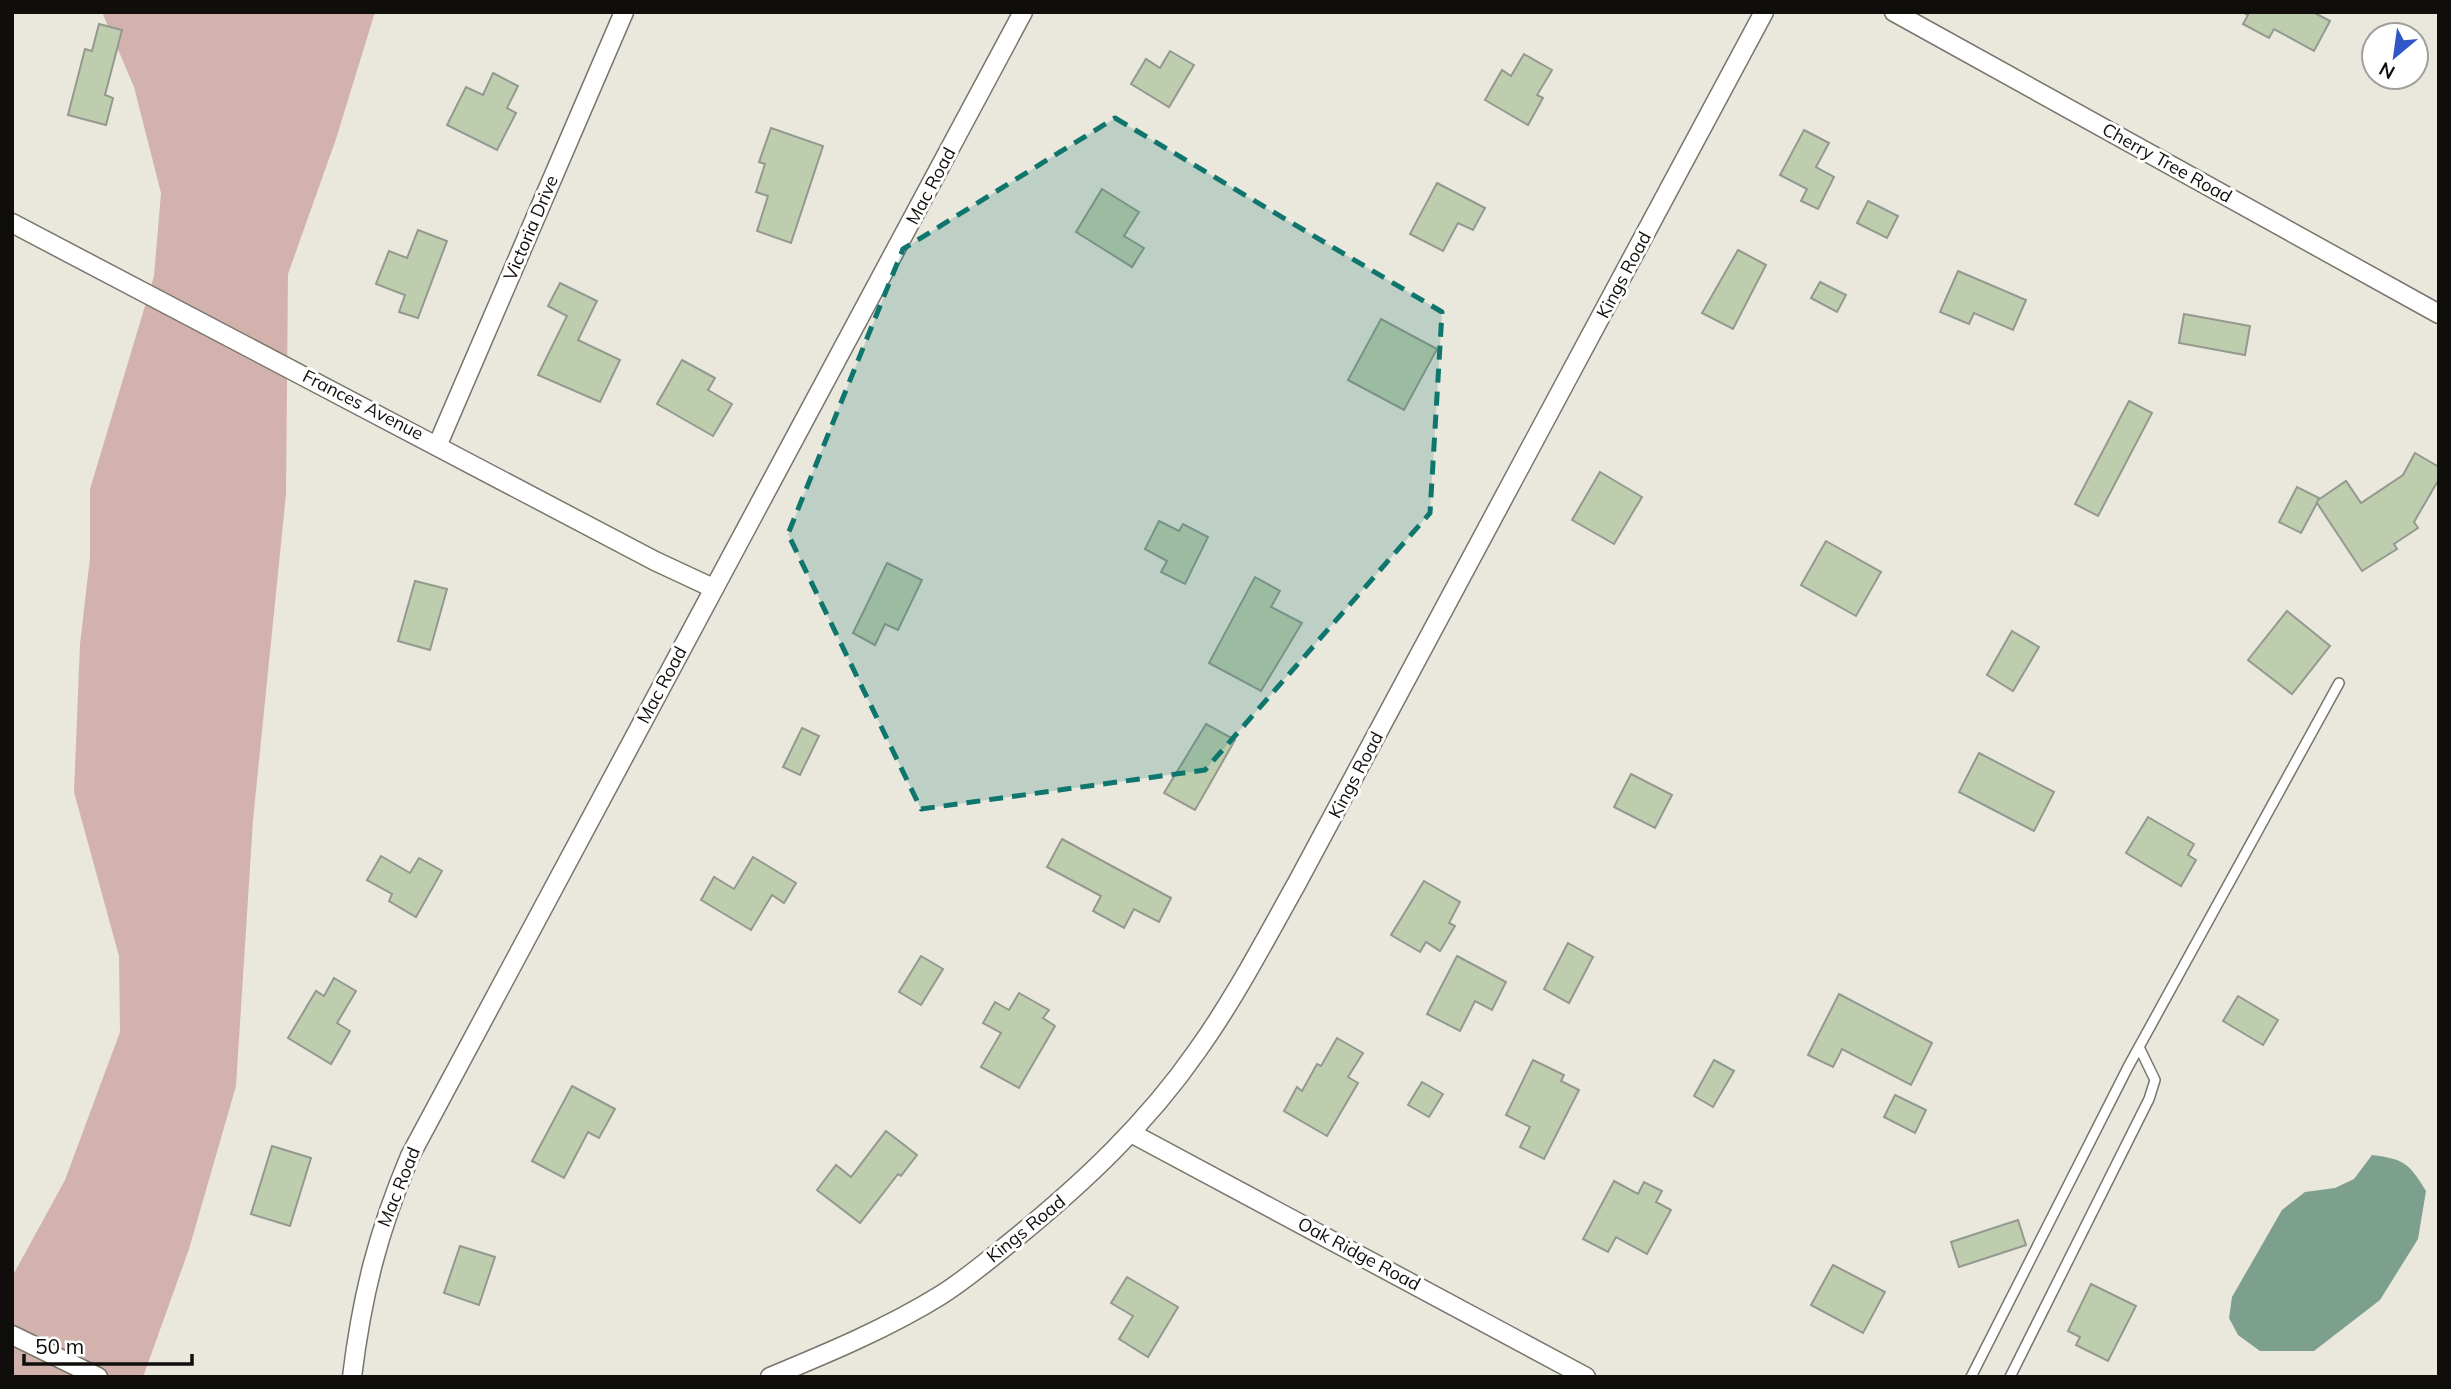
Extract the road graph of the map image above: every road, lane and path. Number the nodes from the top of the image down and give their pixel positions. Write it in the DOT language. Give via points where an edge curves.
graph roads {
  1 [pos="624,12"];
  2 [pos="1023,12"];
  3 [pos="1764,12"];
  4 [pos="1894,12"];
  5 [pos="12,223"];
  6 [pos="2439,314"];
  7 [pos="438,444"];
  8 [pos="713,588"];
  9 [pos="2339,683"];
  10 [pos="2139,1047"];
  11 [pos="1131,1132"];
  12 [pos="12,1335"];
  13 [pos="98,1377"];
  14 [pos="352,1377"];
  15 [pos="770,1377"];
  16 [pos="1586,1377"];
  17 [pos="1971,1377"];
  18 [pos="2010,1377"];
  1 -- 7 [label="street, Victoria Drive"];
  2 -- 8 [label="street, Mac Road"];
  3 -- 11 [label="street, Kings Road" via="1234,996 1196,1054"];
  4 -- 6 [label="street, Cherry Tree Road"];
  5 -- 7 [label="street, Frances Avenue"];
  7 -- 8 [label="street, Frances Avenue"];
  8 -- 14 [label="street, Mac Road" via="410,1156 370,1263"];
  9 -- 10 [label="lane"];
  10 -- 17 [label="lane"];
  10 -- 18 [label="lane" via="2155,1080 2149,1099"];
  11 -- 15 [label="street, Kings Road" via="1078,1187 942,1295 857,1340"];
  11 -- 16 [label="street, Oak Ridge Road"];
  12 -- 13 [label="street"];
}
